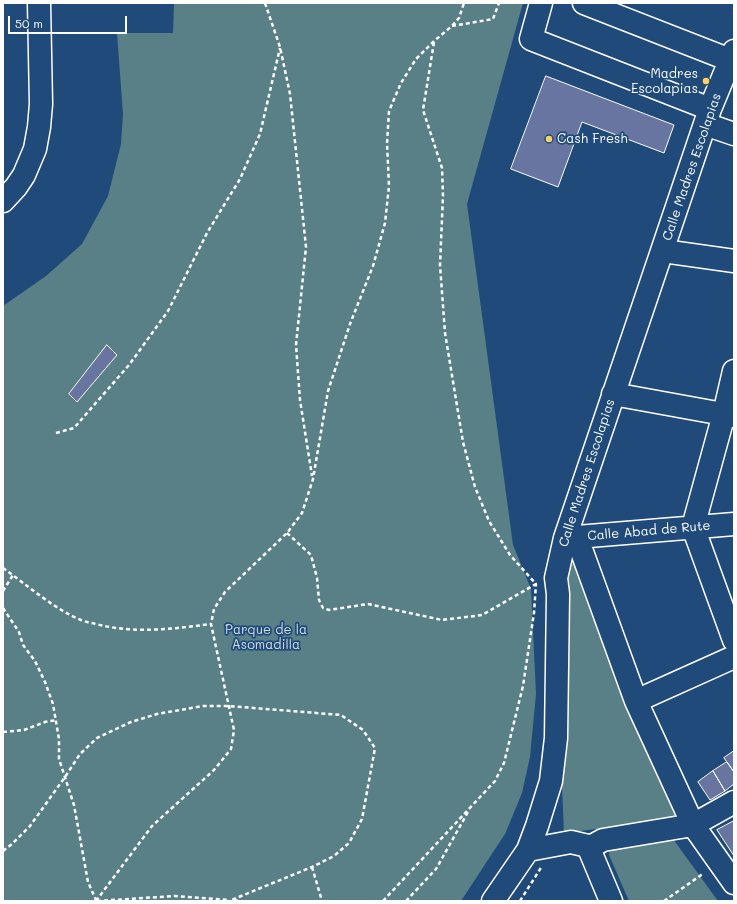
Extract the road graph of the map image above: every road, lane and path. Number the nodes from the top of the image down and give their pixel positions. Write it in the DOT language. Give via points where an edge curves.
graph roads {
  1 [pos="39,3"];
  2 [pos="265,3"];
  3 [pos="464,3"];
  4 [pos="499,3"];
  5 [pos="542,3"];
  6 [pos="584,3"];
  7 [pos="452,26"];
  8 [pos="434,41"];
  9 [pos="280,47"];
  10 [pos="732,55"];
  11 [pos="708,116"];
  12 [pos="734,134"];
  13 [pos="3,201"];
  14 [pos="662,251"];
  15 [pos="734,261"];
  16 [pos="734,371"];
  17 [pos="613,394"];
  18 [pos="729,415"];
  19 [pos="56,433"];
  20 [pos="313,479"];
  21 [pos="734,524"];
  22 [pos="693,527"];
  23 [pos="287,533"];
  24 [pos="571,538"];
  25 [pos="3,568"];
  26 [pos="13,575"];
  27 [pos="546,581"];
  28 [pos="3,591"];
  29 [pos="3,608"];
  30 [pos="211,624"];
  31 [pos="734,640"];
  32 [pos="734,657"];
  33 [pos="636,701"];
  34 [pos="230,706"];
  35 [pos="56,720"];
  36 [pos="3,732"];
  37 [pos="65,777"];
  38 [pos="734,802"];
  39 [pos="470,808"];
  40 [pos="693,825"];
  41 [pos="588,846"];
  42 [pos="528,850"];
  43 [pos="3,851"];
  44 [pos="719,862"];
  45 [pos="544,864"];
  46 [pos="312,867"];
  47 [pos="734,883"];
  48 [pos="233,900"];
  49 [pos="96,901"];
  50 [pos="229,901"];
  51 [pos="240,901"];
  52 [pos="322,901"];
  53 [pos="383,901"];
  54 [pos="406,901"];
  55 [pos="493,901"];
  56 [pos="520,901"];
  57 [pos="611,901"];
  58 [pos="664,901"];
  1 -- 13 [label="street" via="39,127 35,149 24,175"];
  2 -- 9 [label="path"];
  3 -- 7 [label="path" via="459,18"];
  4 -- 7 [label="path" via="494,19"];
  5 -- 11 [label="street" via="530,39"];
  6 -- 10 [label="street"];
  7 -- 8 [label="path"];
  8 -- 20 [label="path" via="416,59 401,83 389,111 389,186 385,223 373,266 328,391"];
  8 -- 27 [label="path" via="423,110 442,168 440,264 444,318 463,442 475,487 489,521 510,555"];
  9 -- 19 [label="path" via="260,134 240,179 207,233 168,311 129,365 74,428"];
  9 -- 20 [label="path" via="290,94 306,247 296,345 300,400"];
  10 -- 11 [label="street, Calle Madres Escolapias"];
  11 -- 12 [label="street"];
  11 -- 14 [label="street, Calle Madres Escolapias"];
  14 -- 15 [label="street"];
  14 -- 17 [label="street, Calle Madres Escolapias"];
  16 -- 18 [label="street"];
  17 -- 18 [label="street"];
  17 -- 24 [label="street, Calle Madres Escolapias"];
  18 -- 22 [label="street"];
  20 -- 23 [label="path" via="302,512"];
  21 -- 22 [label="street, Calle Abad de Rute"];
  22 -- 24 [label="street, Calle Abad de Rute"];
  22 -- 31 [label="street"];
  23 -- 27 [label="path" via="311,555 319,600 323,608 329,610 368,604 442,620 482,615"];
  23 -- 30 [label="path" via="225,592 214,609"];
  24 -- 27 [label="street, Calle Madres Escolapias"];
  24 -- 33 [label="street, Calle Madres Escolapias"];
  25 -- 26 [label="path"];
  26 -- 28 [label="path"];
  26 -- 30 [label="path" via="56,607 82,620 110,628 154,630"];
  27 -- 39 [label="path" via="534,614 523,686 504,763 495,781"];
  27 -- 42 [label="street, Calle Madres Escolapias" via="558,594 556,738 551,781"];
  29 -- 35 [label="path" via="19,632 23,645 45,682"];
  30 -- 34 [label="path"];
  32 -- 33 [label="street"];
  33 -- 40 [label="street, Calle Madres Escolapias"];
  34 -- 37 [label="path" via="203,706 157,714 131,722 97,738 80,754"];
  34 -- 46 [label="path" via="341,715 363,730 375,748 362,819 349,843 334,856"];
  34 -- 49 [label="path" via="234,730 231,749 214,770 152,826"];
  35 -- 36 [label="path" via="24,730"];
  35 -- 37 [label="path" via="59,759"];
  37 -- 43 [label="path" via="30,826"];
  37 -- 49 [label="path" via="74,805 88,882"];
  38 -- 40 [label="street"];
  39 -- 53 [label="path"];
  39 -- 54 [label="path" via="436,869"];
  40 -- 41 [label="street" via="603,840"];
  40 -- 44 [label="street, Calle Madres Escolapias"];
  41 -- 42 [label="street" via="571,842"];
  41 -- 57 [label="street"];
  42 -- 55 [label="street, Calle Madres Escolapias"];
  44 -- 47 [label="street, Calle Madres Escolapias"];
  44 -- 58 [label="path"];
  45 -- 56 [label="path"];
  46 -- 48 [label="path"];
  46 -- 52 [label="path"];
  48 -- 49 [label="path" via="174,896"];
  48 -- 50 [label="path"];
  48 -- 51 [label="path"];
}
